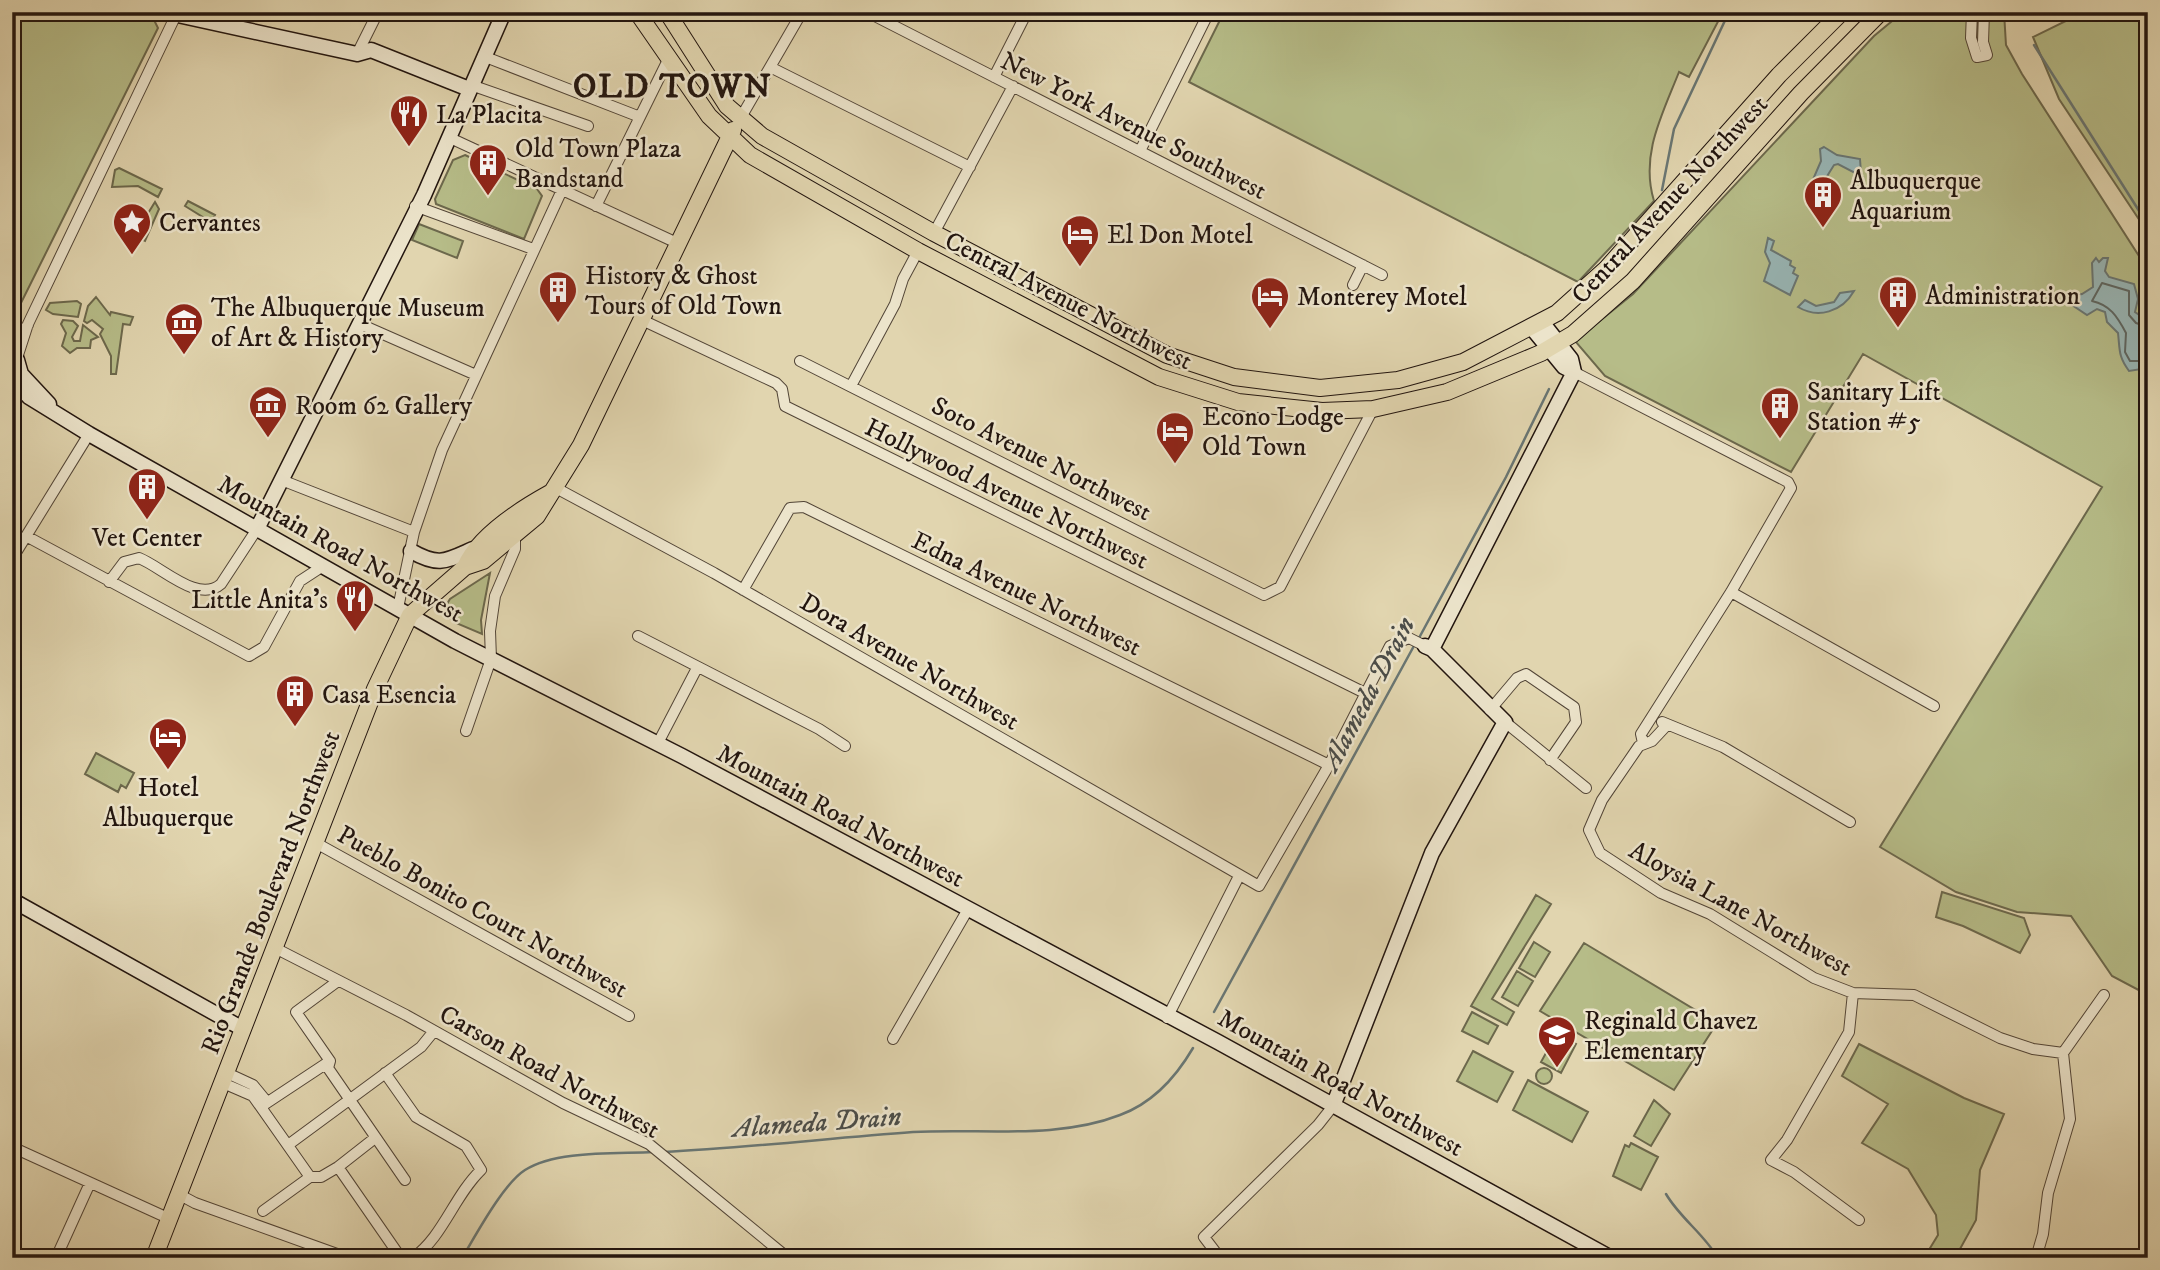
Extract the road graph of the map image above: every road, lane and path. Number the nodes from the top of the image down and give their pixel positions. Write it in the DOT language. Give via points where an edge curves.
graph roads {
  1 [pos="377,12"];
  2 [pos="504,12"];
  3 [pos="637,12"];
  4 [pos="667,12"];
  5 [pos="802,12"];
  6 [pos="867,12"];
  7 [pos="1027,12"];
  8 [pos="1209,12"];
  9 [pos="1842,12"];
  10 [pos="1881,12"];
  11 [pos="1972,12"];
  12 [pos="1984,12"];
  13 [pos="170,15"];
  14 [pos="224,19"];
  15 [pos="357,54"];
  16 [pos="483,56"];
  17 [pos="668,60"];
  18 [pos="772,68"];
  19 [pos="994,77"];
  20 [pos="1013,86"];
  21 [pos="470,87"];
  22 [pos="640,117"];
  23 [pos="740,119"];
  24 [pos="587,126"];
  25 [pos="448,137"];
  26 [pos="729,138"];
  27 [pos="1140,151"];
  28 [pos="970,166"];
  29 [pos="562,190"];
  30 [pos="596,205"];
  31 [pos="415,206"];
  32 [pos="934,233"];
  33 [pos="677,243"];
  34 [pos="533,249"];
  35 [pos="918,251"];
  36 [pos="1363,265"];
  37 [pos="1382,275"];
  38 [pos="1353,285"];
  39 [pos="642,320"];
  40 [pos="360,324"];
  41 [pos="1537,325"];
  42 [pos="1553,346"];
  43 [pos="14,354"];
  44 [pos="800,361"];
  45 [pos="1574,372"];
  46 [pos="476,374"];
  47 [pos="12,378"];
  48 [pos="850,386"];
  49 [pos="51,409"];
  50 [pos="1373,409"];
  51 [pos="89,434"];
  52 [pos="284,481"];
  53 [pos="554,490"];
  54 [pos="257,529"];
  55 [pos="414,532"];
  56 [pos="26,536"];
  57 [pos="515,537"];
  58 [pos="473,549"];
  59 [pos="411,551"];
  60 [pos="12,559"];
  61 [pos="323,566"];
  62 [pos="465,567"];
  63 [pos="109,582"];
  64 [pos="743,590"];
  65 [pos="1731,592"];
  66 [pos="404,612"];
  67 [pos="638,636"];
  68 [pos="1429,648"];
  69 [pos="491,659"];
  70 [pos="697,668"];
  71 [pos="1367,694"];
  72 [pos="1934,706"];
  73 [pos="1490,710"];
  74 [pos="1657,713"];
  75 [pos="1505,722"];
  76 [pos="1667,725"];
  77 [pos="466,731"];
  78 [pos="658,743"];
  79 [pos="1643,743"];
  80 [pos="845,746"];
  81 [pos="1550,760"];
  82 [pos="1329,765"];
  83 [pos="1586,788"];
  84 [pos="1850,822"];
  85 [pos="316,843"];
  86 [pos="1239,876"];
  87 [pos="12,900"];
  88 [pos="967,911"];
  89 [pos="275,948"];
  90 [pos="338,981"];
  91 [pos="1853,993"];
  92 [pos="2104,995"];
  93 [pos="629,1016"];
  94 [pos="1167,1018"];
  95 [pos="243,1028"];
  96 [pos="434,1031"];
  97 [pos="893,1039"];
  98 [pos="2063,1053"];
  99 [pos="330,1060"];
  100 [pos="384,1073"];
  101 [pos="225,1078"];
  102 [pos="350,1101"];
  103 [pos="265,1104"];
  104 [pos="1333,1106"];
  105 [pos="375,1138"];
  106 [pos="288,1145"];
  107 [pos="12,1147"];
  108 [pos="338,1167"];
  109 [pos="310,1177"];
  110 [pos="405,1180"];
  111 [pos="90,1183"];
  112 [pos="180,1195"];
  113 [pos="263,1211"];
  114 [pos="170,1219"];
  115 [pos="1859,1220"];
  116 [pos="56,1258"];
  117 [pos="154,1258"];
  118 [pos="348,1258"];
  119 [pos="401,1258"];
  120 [pos="413,1258"];
  121 [pos="788,1258"];
  122 [pos="1220,1258"];
  123 [pos="1611,1258"];
  124 [pos="2036,1258"];
  1 -- 15 [label="street"];
  2 -- 16 [label="street"];
  3 -- 17 [label="main road, Central Avenue Northwest"];
  4 -- 23 [label="main road" via="715,89"];
  5 -- 18 [label="street"];
  6 -- 19 [label="street, New York Avenue Southwest"];
  7 -- 19 [label="street"];
  8 -- 27 [label="street"];
  9 -- 41 [label="main road" via="1779,75 1606,269"];
  10 -- 42 [label="main road, Central Avenue Northwest" via="1801,93 1633,281 1582,327"];
  11 -- 12 [label="street" via="1971,38 1977,57 1987,55"];
  13 -- 14 [label="street"];
  13 -- 43 [label="street"];
  14 -- 15 [label="street"];
  15 -- 21 [label="street" via="371,50"];
  16 -- 21 [label="street"];
  16 -- 22 [label="street"];
  17 -- 22 [label="street"];
  17 -- 26 [label="main road, Central Avenue Northwest"];
  18 -- 23 [label="street"];
  18 -- 28 [label="street"];
  19 -- 20 [label="street, New York Avenue Southwest"];
  20 -- 27 [label="street, New York Avenue Southwest"];
  20 -- 28 [label="street"];
  21 -- 24 [label="street"];
  21 -- 25 [label="street"];
  22 -- 30 [label="street"];
  23 -- 26 [label="main road, Rio Grande Boulevard Northwest"];
  23 -- 32 [label="main road" via="762,136"];
  25 -- 29 [label="street"];
  25 -- 31 [label="street"];
  26 -- 33 [label="main road, Rio Grande Boulevard Northwest"];
  26 -- 35 [label="main road, Central Avenue Northwest" via="750,155"];
  27 -- 36 [label="street, New York Avenue Southwest"];
  28 -- 32 [label="street"];
  29 -- 30 [label="street"];
  29 -- 34 [label="street"];
  30 -- 33 [label="street"];
  31 -- 34 [label="street"];
  31 -- 40 [label="street"];
  32 -- 41 [label="main road" via="1167,355 1256,382 1320,388 1398,380 1463,362"];
  33 -- 39 [label="main road, Rio Grande Boulevard Northwest"];
  34 -- 46 [label="street"];
  35 -- 48 [label="street"];
  35 -- 50 [label="main road, Central Avenue Northwest" via="1188,388 1238,402 1294,410"];
  36 -- 37 [label="street, New York Avenue Southwest"];
  36 -- 38 [label="street"];
  39 -- 53 [label="main road, Rio Grande Boulevard Northwest"];
  39 -- 71 [label="street, Hollywood Avenue Northwest" via="776,383 785,406"];
  40 -- 46 [label="street"];
  40 -- 52 [label="street"];
  41 -- 42 [label="street"];
  42 -- 45 [label="street" via="1571,359"];
  42 -- 50 [label="main road, Central Avenue Northwest" via="1447,393"];
  43 -- 49 [label="street, Mountain Road Northwest" via="21,374"];
  44 -- 48 [label="street, Soto Avenue Northwest"];
  45 -- 65 [label="street, Aloysia Lane Northwest" via="1788,482 1791,488"];
  45 -- 68 [label="street"];
  46 -- 55 [label="street" via="442,450"];
  47 -- 49 [label="street, Mountain Road Northwest" via="29,397"];
  48 -- 50 [label="street, Soto Avenue Northwest" via="1264,595 1280,587"];
  49 -- 51 [label="street, Mountain Road Northwest"];
  51 -- 54 [label="street, Mountain Road Northwest"];
  51 -- 56 [label="street"];
  52 -- 54 [label="street"];
  52 -- 55 [label="street"];
  53 -- 57 [label="main road, Rio Grande Boulevard Northwest" via="537,516"];
  53 -- 58 [label="main road, Rio Grande Boulevard Northwest"];
  53 -- 64 [label="street, Dora Avenue Northwest"];
  54 -- 61 [label="street, Mountain Road Northwest"];
  54 -- 63 [label="street" via="213,590 198,590 141,559 124,562"];
  55 -- 59 [label="street"];
  56 -- 60 [label="street"];
  56 -- 63 [label="street"];
  57 -- 62 [label="main road, Rio Grande Boulevard Northwest" via="483,561"];
  57 -- 69 [label="street" via="515,549 495,596"];
  58 -- 59 [label="street" via="444,562 429,561"];
  58 -- 62 [label="main road, Rio Grande Boulevard Northwest"];
  59 -- 66 [label="street"];
  61 -- 63 [label="street" via="300,581 264,647 249,656"];
  61 -- 66 [label="street, Mountain Road Northwest"];
  62 -- 66 [label="main road, Rio Grande Boulevard Northwest"];
  64 -- 82 [label="street, Edna Avenue Northwest" via="790,508 804,507"];
  64 -- 86 [label="street, Dora Avenue Northwest"];
  65 -- 72 [label="street"];
  65 -- 74 [label="street, Aloysia Lane Northwest"];
  66 -- 69 [label="street, Mountain Road Northwest"];
  66 -- 85 [label="main road, Rio Grande Boulevard Northwest"];
  67 -- 70 [label="street"];
  68 -- 71 [label="street" via="1409,638 1390,646"];
  68 -- 73 [label="street"];
  69 -- 77 [label="street"];
  69 -- 78 [label="street, Mountain Road Northwest"];
  70 -- 78 [label="street"];
  70 -- 80 [label="street"];
  71 -- 82 [label="street"];
  73 -- 75 [label="street"];
  73 -- 81 [label="street" via="1517,678 1526,674 1574,707 1576,722"];
  74 -- 76 [label="street"];
  74 -- 79 [label="street, Aloysia Lane Northwest" via="1641,734"];
  75 -- 81 [label="street"];
  75 -- 104 [label="street" via="1432,853"];
  76 -- 79 [label="street, Aloysia Lane Northwest"];
  76 -- 84 [label="street" via="1723,747"];
  78 -- 88 [label="street, Mountain Road Northwest"];
  79 -- 91 [label="street, Aloysia Lane Northwest" via="1602,800 1589,830 1600,853 1661,893 1710,914 1814,978"];
  81 -- 83 [label="street"];
  82 -- 86 [label="street" via="1259,886"];
  85 -- 89 [label="main road, Rio Grande Boulevard Northwest"];
  85 -- 93 [label="street, Pueblo Bonito Court Northwest"];
  86 -- 94 [label="street"];
  87 -- 95 [label="street"];
  88 -- 94 [label="street, Mountain Road Northwest"];
  88 -- 97 [label="street"];
  89 -- 90 [label="street, Carson Road Northwest"];
  89 -- 95 [label="main road, Rio Grande Boulevard Northwest"];
  90 -- 96 [label="street, Carson Road Northwest"];
  90 -- 99 [label="street" via="296,1012"];
  91 -- 98 [label="street, Aloysia Lane Northwest" via="1914,995 2000,1038"];
  91 -- 115 [label="street" via="1849,1032 1771,1160"];
  92 -- 98 [label="street"];
  94 -- 104 [label="street, Mountain Road Northwest"];
  95 -- 101 [label="main road, Rio Grande Boulevard Northwest"];
  96 -- 100 [label="street" via="421,1048"];
  96 -- 121 [label="street, Carson Road Northwest" via="563,1103 649,1144"];
  98 -- 124 [label="street" via="2070,1119 2048,1193"];
  99 -- 102 [label="street" via="328,1068"];
  99 -- 103 [label="street"];
  100 -- 102 [label="street"];
  100 -- 120 [label="street" via="416,1117 466,1146 481,1170 460,1194 429,1247"];
  101 -- 103 [label="street" via="253,1085"];
  101 -- 112 [label="main road, Rio Grande Boulevard Northwest"];
  102 -- 105 [label="street"];
  102 -- 106 [label="street"];
  103 -- 106 [label="street"];
  104 -- 122 [label="street" via="1203,1237"];
  104 -- 123 [label="street, Mountain Road Northwest"];
  105 -- 108 [label="street"];
  105 -- 110 [label="street"];
  106 -- 109 [label="street"];
  107 -- 111 [label="street"];
  108 -- 109 [label="street" via="321,1177"];
  108 -- 119 [label="street"];
  109 -- 113 [label="street"];
  111 -- 114 [label="street"];
  111 -- 116 [label="street"];
  112 -- 114 [label="main road, Rio Grande Boulevard Northwest"];
  112 -- 118 [label="street"];
  114 -- 117 [label="main road, Rio Grande Boulevard Northwest"];
}
